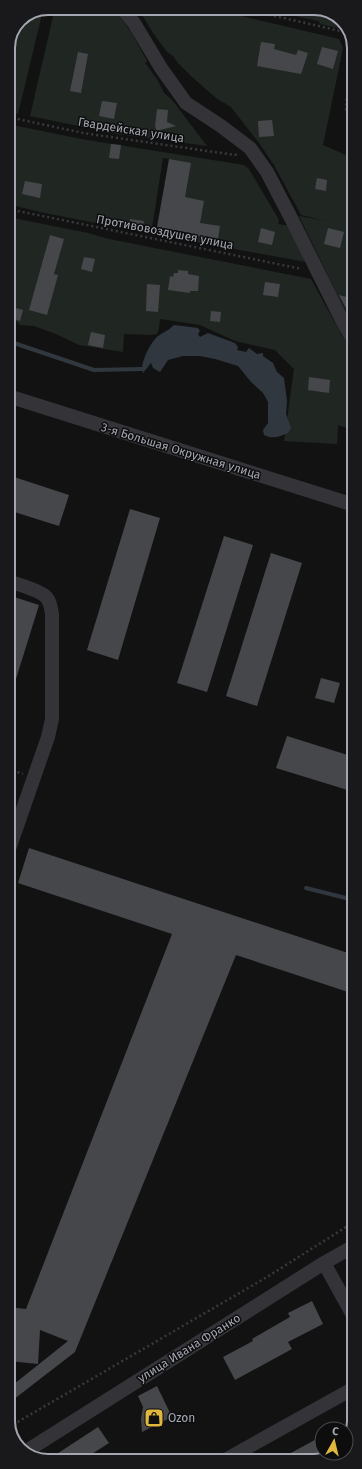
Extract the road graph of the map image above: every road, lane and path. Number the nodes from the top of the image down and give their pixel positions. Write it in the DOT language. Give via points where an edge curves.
graph roads {
  1 [pos="128,15"];
  2 [pos="271,15"];
  3 [pos="343,32"];
  4 [pos="347,96"];
  5 [pos="347,114"];
  6 [pos="15,118"];
  7 [pos="250,148"];
  8 [pos="15,210"];
  9 [pos="318,272"];
  10 [pos="347,329"];
  11 [pos="15,398"];
  12 [pos="347,503"];
  13 [pos="15,583"];
  14 [pos="15,832"];
  15 [pos="347,1226"];
  16 [pos="347,1250"];
  17 [pos="324,1263"];
  18 [pos="347,1304"];
  19 [pos="347,1392"];
  20 [pos="15,1423"];
  21 [pos="30,1449"];
  22 [pos="236,1454"];
  1 -- 7 [label="street" via="186,103"];
  2 -- 3 [label="path"];
  4 -- 5 [label="path"];
  6 -- 7 [label="path, Гвардейская улица" via="83,133 234,155"];
  7 -- 9 [label="street" via="267,172"];
  8 -- 9 [label="path, Противовоздушея улица"];
  9 -- 10 [label="street"];
  11 -- 12 [label="street, 3-я Большая Окружная улица"];
  13 -- 14 [label="street" via="45,595 50,604 52,719"];
  15 -- 20 [label="path" via="267,1277"];
  16 -- 17 [label="street, улица Ивана Франко"];
  17 -- 18 [label="street"];
  17 -- 21 [label="street, улица Ивана Франко"];
  19 -- 22 [label="street"];
}
